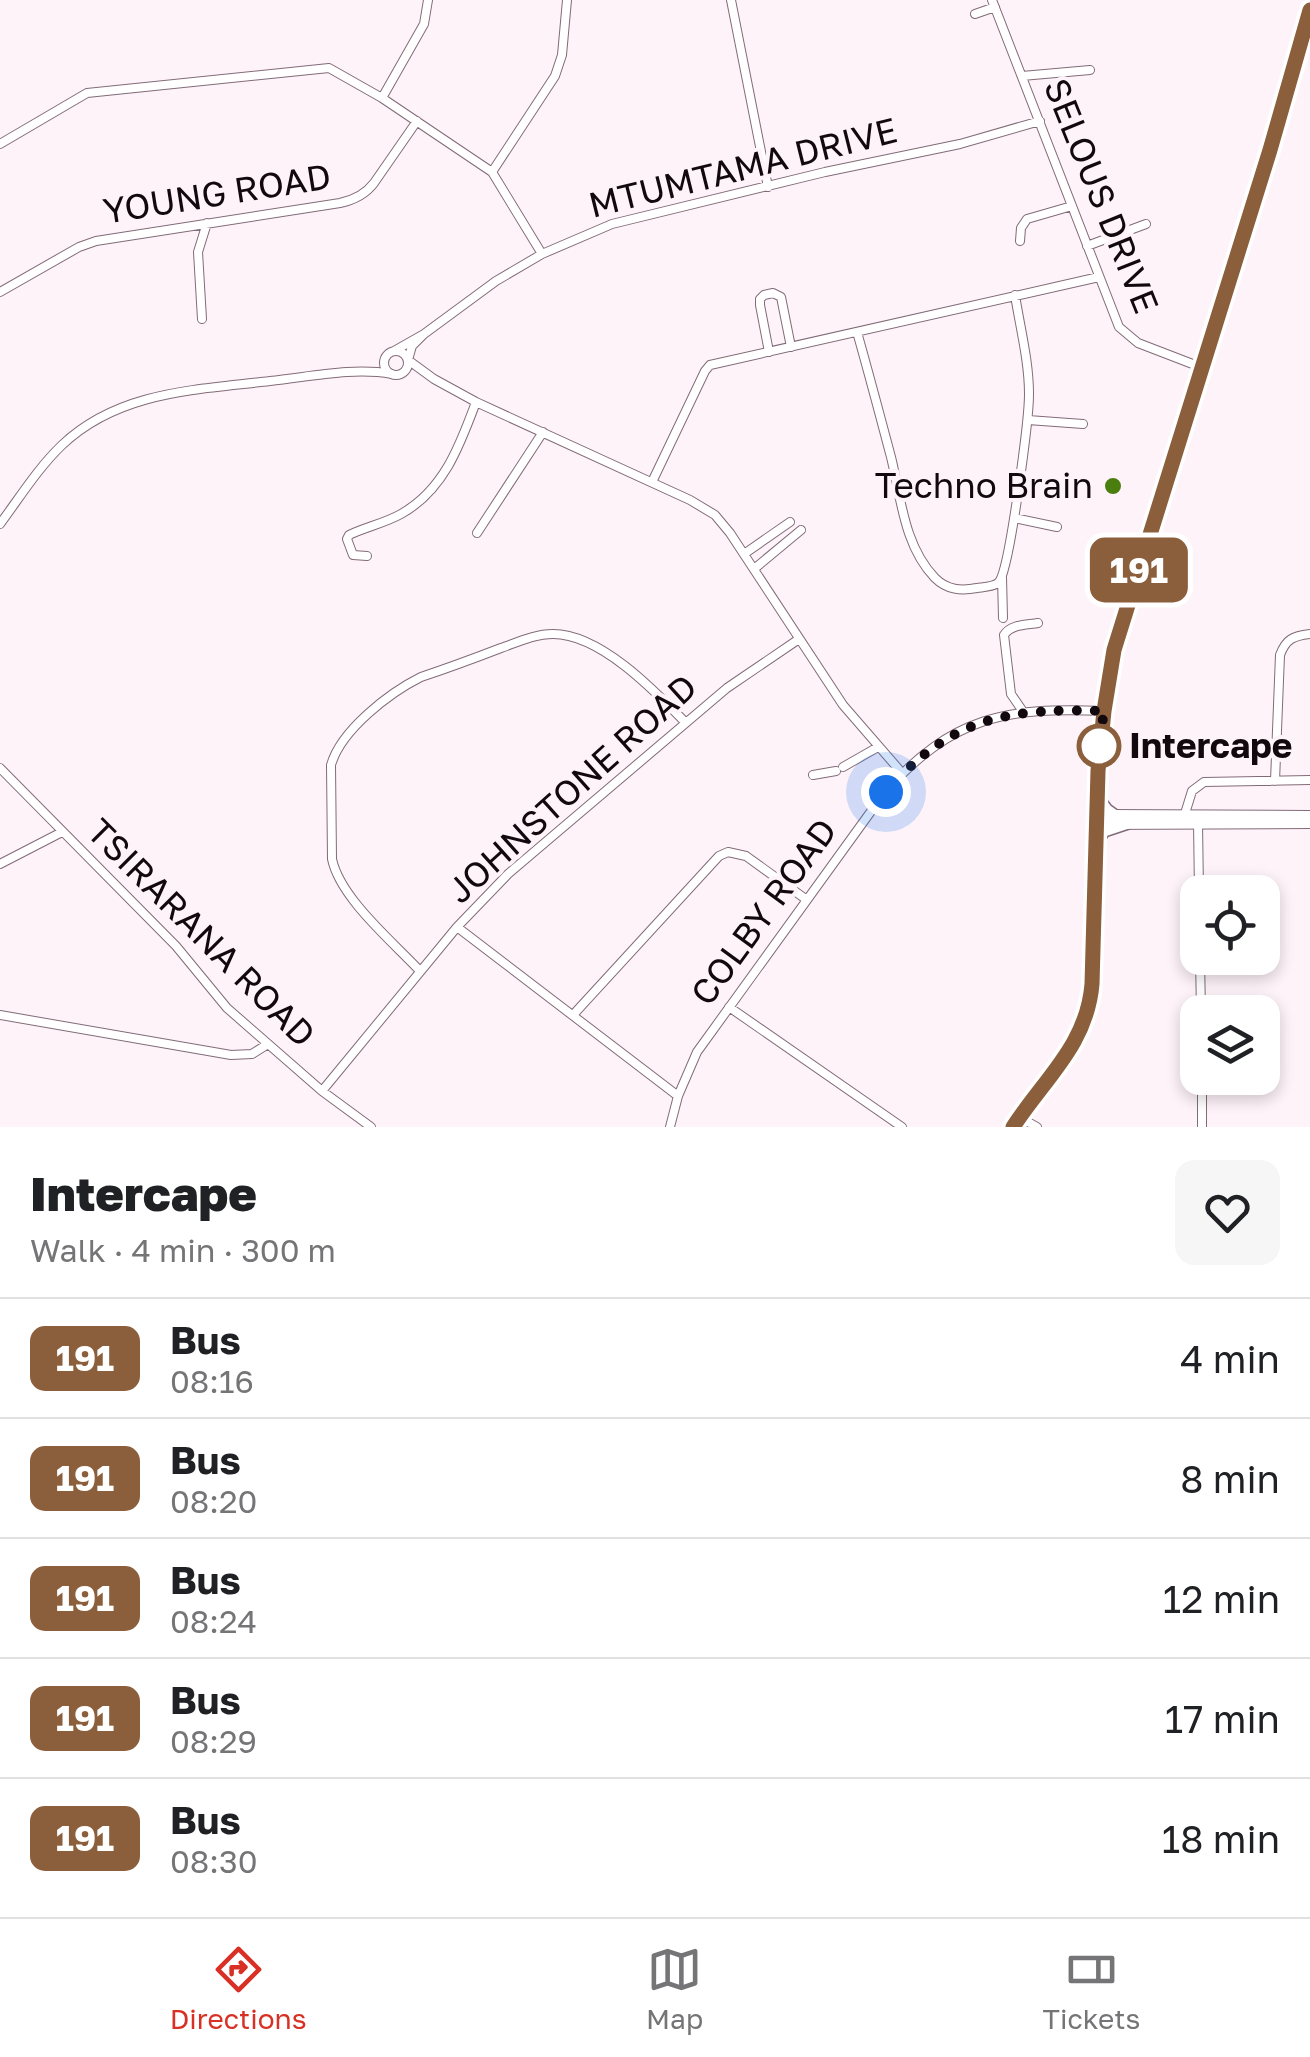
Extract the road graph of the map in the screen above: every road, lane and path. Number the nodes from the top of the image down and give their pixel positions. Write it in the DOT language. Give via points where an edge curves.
graph roads {
  1 [pos="428,0"];
  2 [pos="567,0"];
  3 [pos="731,0"];
  4 [pos="993,3"];
  5 [pos="975,14"];
  6 [pos="1309,16"];
  7 [pos="1090,70"];
  8 [pos="1022,76"];
  9 [pos="382,98"];
  10 [pos="417,121"];
  11 [pos="1040,122"];
  12 [pos="0,144"];
  13 [pos="492,172"];
  14 [pos="768,187"];
  15 [pos="1072,206"];
  16 [pos="207,223"];
  17 [pos="1146,224"];
  18 [pos="1020,241"];
  19 [pos="1087,246"];
  20 [pos="542,254"];
  21 [pos="1098,277"];
  22 [pos="0,292"];
  23 [pos="1015,296"];
  24 [pos="202,320"];
  25 [pos="785,320"];
  26 [pos="764,322"];
  27 [pos="857,332"];
  28 [pos="424,334"];
  29 [pos="791,347"];
  30 [pos="769,352"];
  31 [pos="390,353"];
  32 [pos="408,360"];
  33 [pos="1203,368"];
  34 [pos="354,371"];
  35 [pos="396,374"];
  36 [pos="434,379"];
  37 [pos="476,402"];
  38 [pos="1028,420"];
  39 [pos="1083,424"];
  40 [pos="543,432"];
  41 [pos="652,482"];
  42 [pos="1014,518"];
  43 [pos="790,522"];
  44 [pos="0,524"];
  45 [pos="1057,527"];
  46 [pos="801,530"];
  47 [pos="477,533"];
  48 [pos="744,554"];
  49 [pos="366,556"];
  50 [pos="754,569"];
  51 [pos="1002,577"];
  52 [pos="1003,618"];
  53 [pos="1038,623"];
  54 [pos="1310,634"];
  55 [pos="799,639"];
  56 [pos="1104,711"];
  57 [pos="1024,712"];
  58 [pos="685,722"];
  59 [pos="878,748"];
  60 [pos="0,768"];
  61 [pos="902,773"];
  62 [pos="813,775"];
  63 [pos="1275,780"];
  64 [pos="1310,780"];
  65 [pos="1097,797"];
  66 [pos="1114,815"];
  67 [pos="1096,819"];
  68 [pos="1183,820"];
  69 [pos="1198,820"];
  70 [pos="1310,820"];
  71 [pos="1128,823"];
  72 [pos="62,832"];
  73 [pos="1095,844"];
  74 [pos="0,864"];
  75 [pos="1199,875"];
  76 [pos="807,900"];
  77 [pos="457,927"];
  78 [pos="420,971"];
  79 [pos="729,1007"];
  80 [pos="0,1015"];
  81 [pos="573,1015"];
  82 [pos="268,1044"];
  83 [pos="322,1091"];
  84 [pos="1202,1095"];
  85 [pos="678,1096"];
  86 [pos="1016,1122"];
  87 [pos="371,1127"];
  88 [pos="670,1127"];
  89 [pos="902,1127"];
  90 [pos="1036,1127"];
  91 [pos="1202,1127"];
  1 -- 9 [label="street" via="424,24"];
  2 -- 13 [label="street" via="555,76"];
  3 -- 14 [label="street"];
  4 -- 5 [label="street"];
  4 -- 8 [label="street, SELOUS DRIVE"];
  6 -- 33 [label="highway"];
  7 -- 8 [label="street"];
  8 -- 11 [label="street, SELOUS DRIVE"];
  9 -- 10 [label="street"];
  9 -- 12 [label="street" via="329,68 100,91"];
  10 -- 13 [label="street"];
  10 -- 16 [label="street, YOUNG ROAD" via="374,184 355,199"];
  11 -- 14 [label="street, MTUMTAMA DRIVE"];
  11 -- 15 [label="street, SELOUS DRIVE"];
  13 -- 20 [label="street"];
  14 -- 20 [label="street, MTUMTAMA DRIVE" via="612,224"];
  15 -- 18 [label="street" via="1027,220"];
  15 -- 19 [label="street, SELOUS DRIVE"];
  16 -- 22 [label="street, YOUNG ROAD" via="87,244"];
  16 -- 24 [label="street" via="198,252"];
  17 -- 19 [label="street"];
  19 -- 21 [label="street, SELOUS DRIVE"];
  20 -- 28 [label="street, MTUMTAMA DRIVE"];
  21 -- 23 [label="street"];
  21 -- 33 [label="street, SELOUS DRIVE" via="1129,338"];
  23 -- 27 [label="street"];
  23 -- 38 [label="street"];
  25 -- 26 [label="street"];
  25 -- 26 [label="street" via="773,293 760,299"];
  25 -- 29 [label="street"];
  26 -- 30 [label="street"];
  27 -- 29 [label="street"];
  27 -- 51 [label="street" via="906,526 923,560 934,578 958,590 992,586"];
  28 -- 31 [label="street, MTUMTAMA DRIVE"];
  28 -- 32 [label="street"];
  29 -- 30 [label="street"];
  30 -- 41 [label="street" via="705,371"];
  31 -- 32 [label="street"];
  31 -- 34 [label="street, MTUMTAMA DRIVE"];
  31 -- 35 [label="street" via="384,364"];
  32 -- 35 [label="street"];
  32 -- 36 [label="street"];
  33 -- 56 [label="highway" via="1114,650"];
  34 -- 35 [label="street"];
  34 -- 44 [label="street" via="176,392 111,411 60,447"];
  35 -- 36 [label="street"];
  36 -- 37 [label="street"];
  37 -- 40 [label="street"];
  37 -- 49 [label="street" via="452,462 433,487 398,516 349,535 352,555"];
  38 -- 39 [label="street"];
  38 -- 42 [label="street"];
  40 -- 41 [label="street"];
  40 -- 47 [label="street"];
  41 -- 48 [label="street" via="715,515"];
  42 -- 45 [label="street"];
  42 -- 51 [label="street"];
  43 -- 48 [label="street"];
  46 -- 50 [label="street"];
  48 -- 50 [label="street"];
  50 -- 55 [label="street"];
  51 -- 52 [label="street"];
  53 -- 57 [label="street" via="1004,634 1011,694"];
  54 -- 63 [label="street" via="1292,637 1280,655"];
  55 -- 58 [label="street, JOHNSTONE ROAD"];
  55 -- 59 [label="street"];
  56 -- 57 [label="street, COLBY ROAD"];
  56 -- 65 [label="highway"];
  57 -- 61 [label="street, COLBY ROAD" via="953,734"];
  58 -- 77 [label="street, JOHNSTONE ROAD" via="516,866"];
  58 -- 78 [label="street" via="627,668 580,639 556,634 421,678 381,703 342,741 330,765 332,860 344,889"];
  59 -- 61 [label="street"];
  59 -- 62 [label="street"];
  60 -- 72 [label="street, TSIRARANA ROAD"];
  61 -- 76 [label="street, COLBY ROAD"];
  63 -- 64 [label="street"];
  63 -- 68 [label="street" via="1204,782 1192,790"];
  65 -- 66 [label="highway"];
  65 -- 67 [label="highway"];
  66 -- 67 [label="main road"];
  66 -- 68 [label="main road"];
  67 -- 71 [label="main road"];
  67 -- 73 [label="highway"];
  68 -- 69 [label="main road"];
  68 -- 71 [label="main road"];
  69 -- 70 [label="main road"];
  69 -- 75 [label="street"];
  71 -- 73 [label="highway" via="1104,831"];
  72 -- 74 [label="street"];
  72 -- 82 [label="street, TSIRARANA ROAD"];
  73 -- 86 [label="highway" via="1088,1011 1078,1038"];
  76 -- 79 [label="street, COLBY ROAD"];
  76 -- 81 [label="street" via="746,856 719,856"];
  77 -- 78 [label="street, JOHNSTONE ROAD"];
  77 -- 81 [label="street"];
  78 -- 83 [label="street, JOHNSTONE ROAD"];
  79 -- 85 [label="street, COLBY ROAD"];
  79 -- 89 [label="street"];
  80 -- 82 [label="street" via="231,1055 252,1054"];
  81 -- 85 [label="street"];
  82 -- 83 [label="street, TSIRARANA ROAD"];
  83 -- 87 [label="street, TSIRARANA ROAD"];
  84 -- 91 [label="street"];
  85 -- 88 [label="street, COLBY ROAD"];
  86 -- 90 [label="street"];
}
